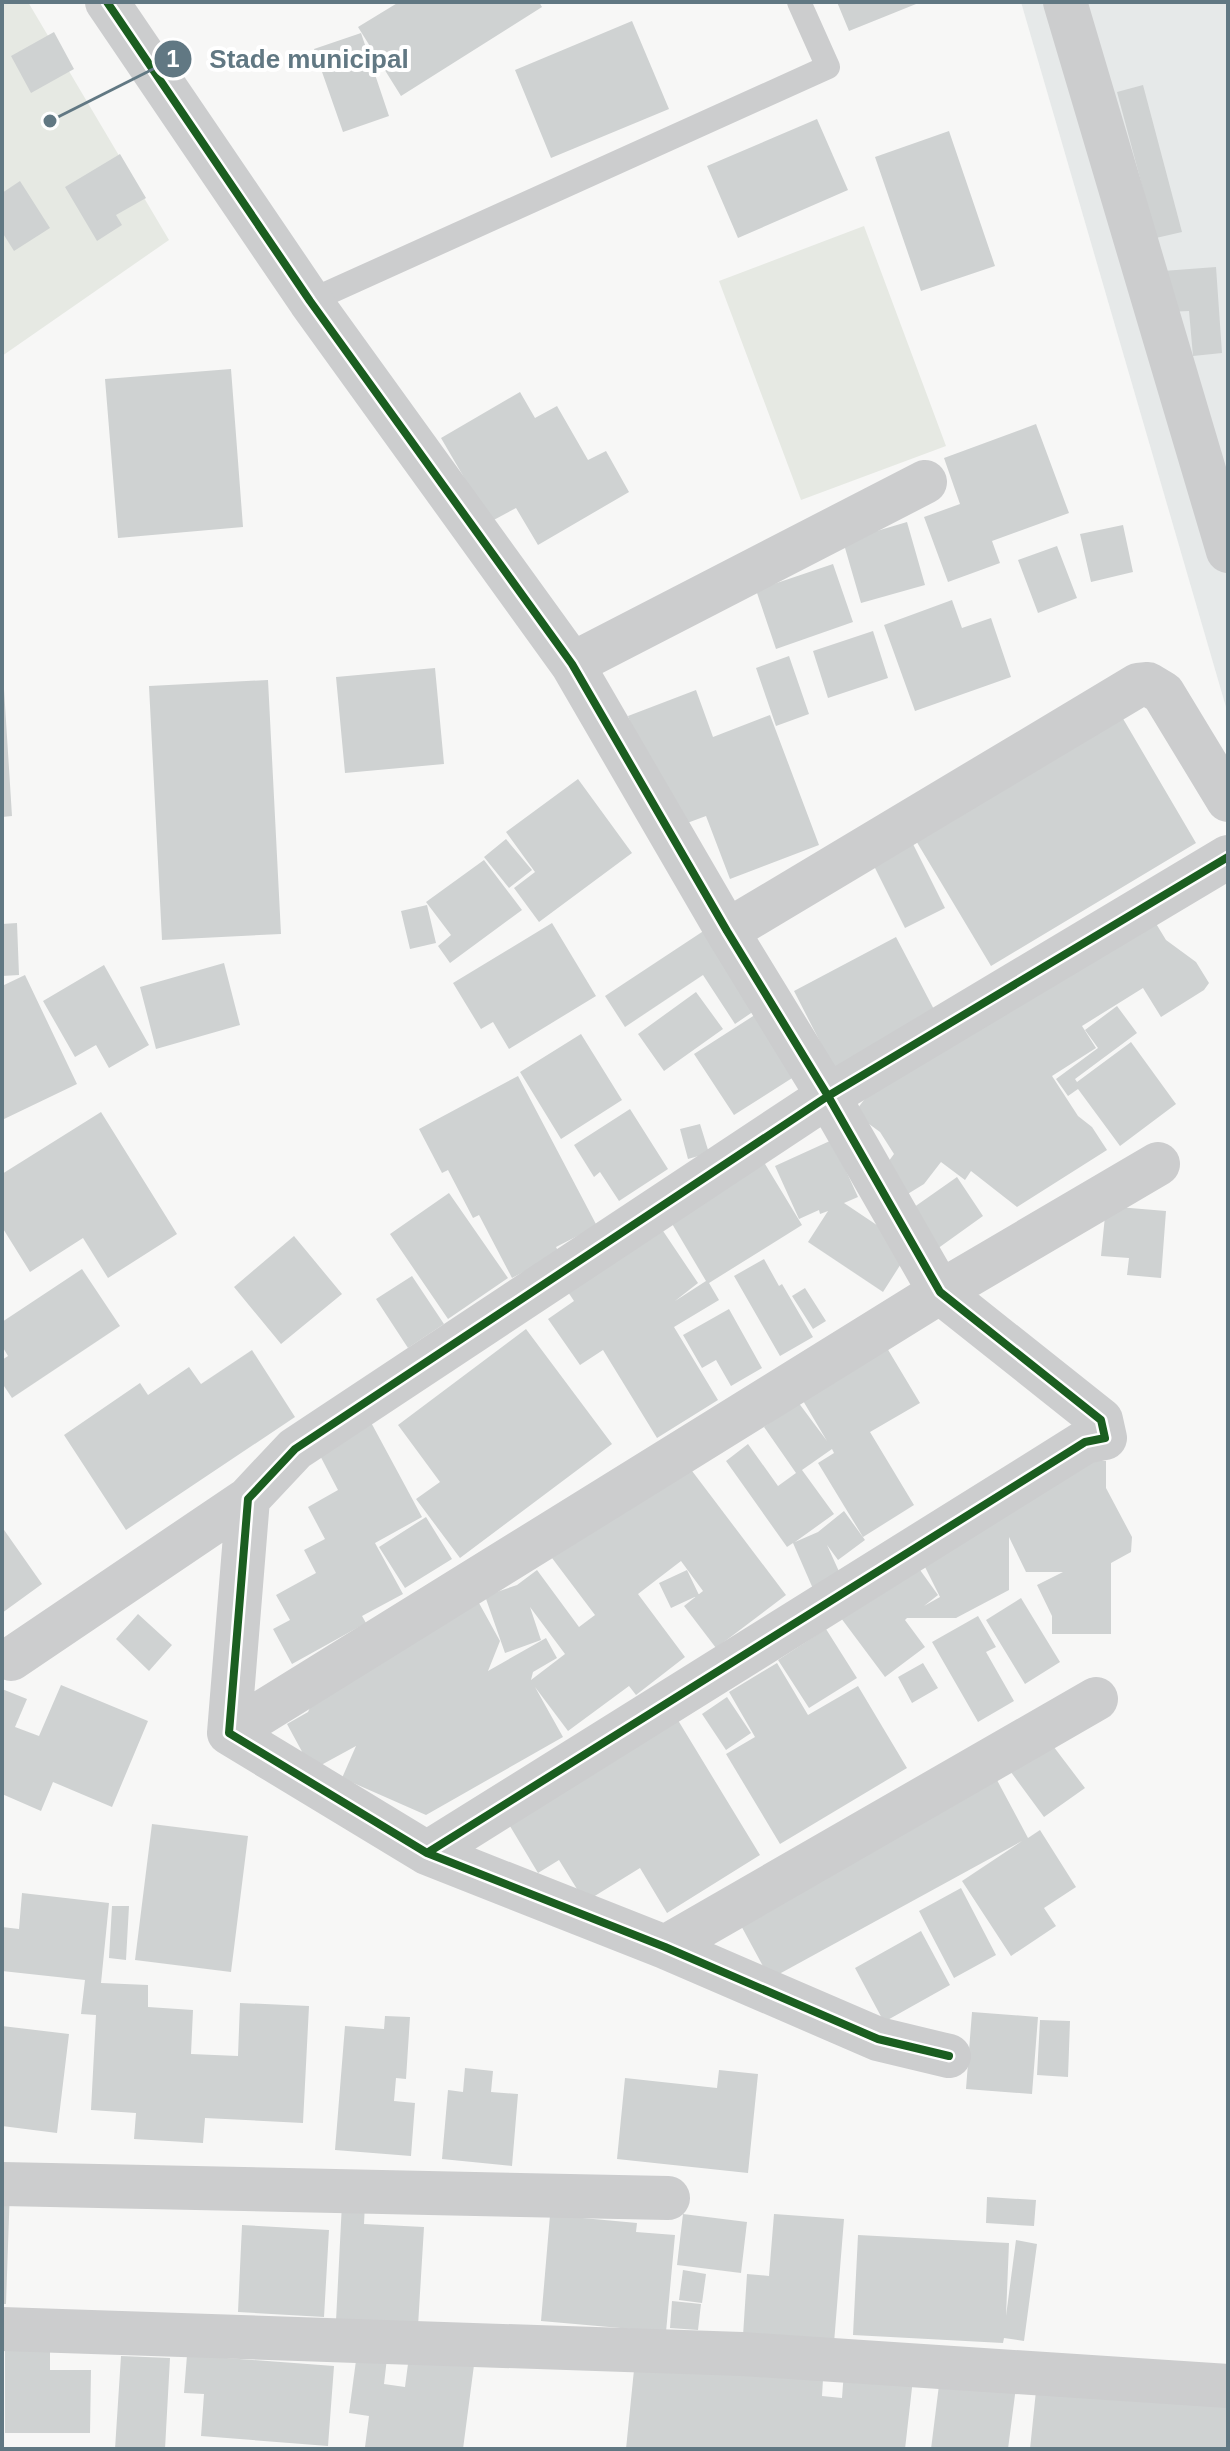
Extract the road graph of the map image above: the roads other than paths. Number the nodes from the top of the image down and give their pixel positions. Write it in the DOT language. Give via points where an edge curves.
graph roads {
  1 [pos="107,2"];
  2 [pos="799,2"];
  3 [pos="1065,2"];
  4 [pos="310,301"];
  5 [pos="925,482"];
  6 [pos="1228,551"];
  7 [pos="572,664"];
  8 [pos="1228,800"];
  9 [pos="1228,857"];
  10 [pos="727,931"];
  11 [pos="828,1096"];
  12 [pos="1158,1164"];
  13 [pos="940,1292"];
  14 [pos="248,1499"];
  15 [pos="11,1659"];
  16 [pos="1096,1699"];
  17 [pos="229,1733"];
  18 [pos="427,1853"];
  19 [pos="665,1947"];
  20 [pos="949,2056"];
  21 [pos="2,2184"];
  22 [pos="668,2198"];
  23 [pos="2,2329"];
  24 [pos="1228,2386"];
  1 -- 4 [label="street"];
  2 -- 4 [label="lane" via="828,67"];
  3 -- 6 [label="street"];
  4 -- 7 [label="street"];
  5 -- 7 [label="street"];
  7 -- 10 [label="street"];
  8 -- 10 [label="street" via="1163,693 1148,684 1138,685"];
  9 -- 11 [label="street"];
  10 -- 11 [label="street"];
  11 -- 13 [label="street"];
  11 -- 14 [label="street" via="295,1449"];
  12 -- 13 [label="street"];
  13 -- 17 [label="street"];
  13 -- 18 [label="street" via="1101,1420 1105,1438 1085,1442"];
  14 -- 15 [label="street"];
  14 -- 17 [label="street"];
  16 -- 19 [label="street"];
  17 -- 18 [label="street"];
  18 -- 19 [label="street"];
  19 -- 20 [label="street" via="878,2039"];
  21 -- 22 [label="street"];
  23 -- 24 [label="street" via="742,2354"];
}
